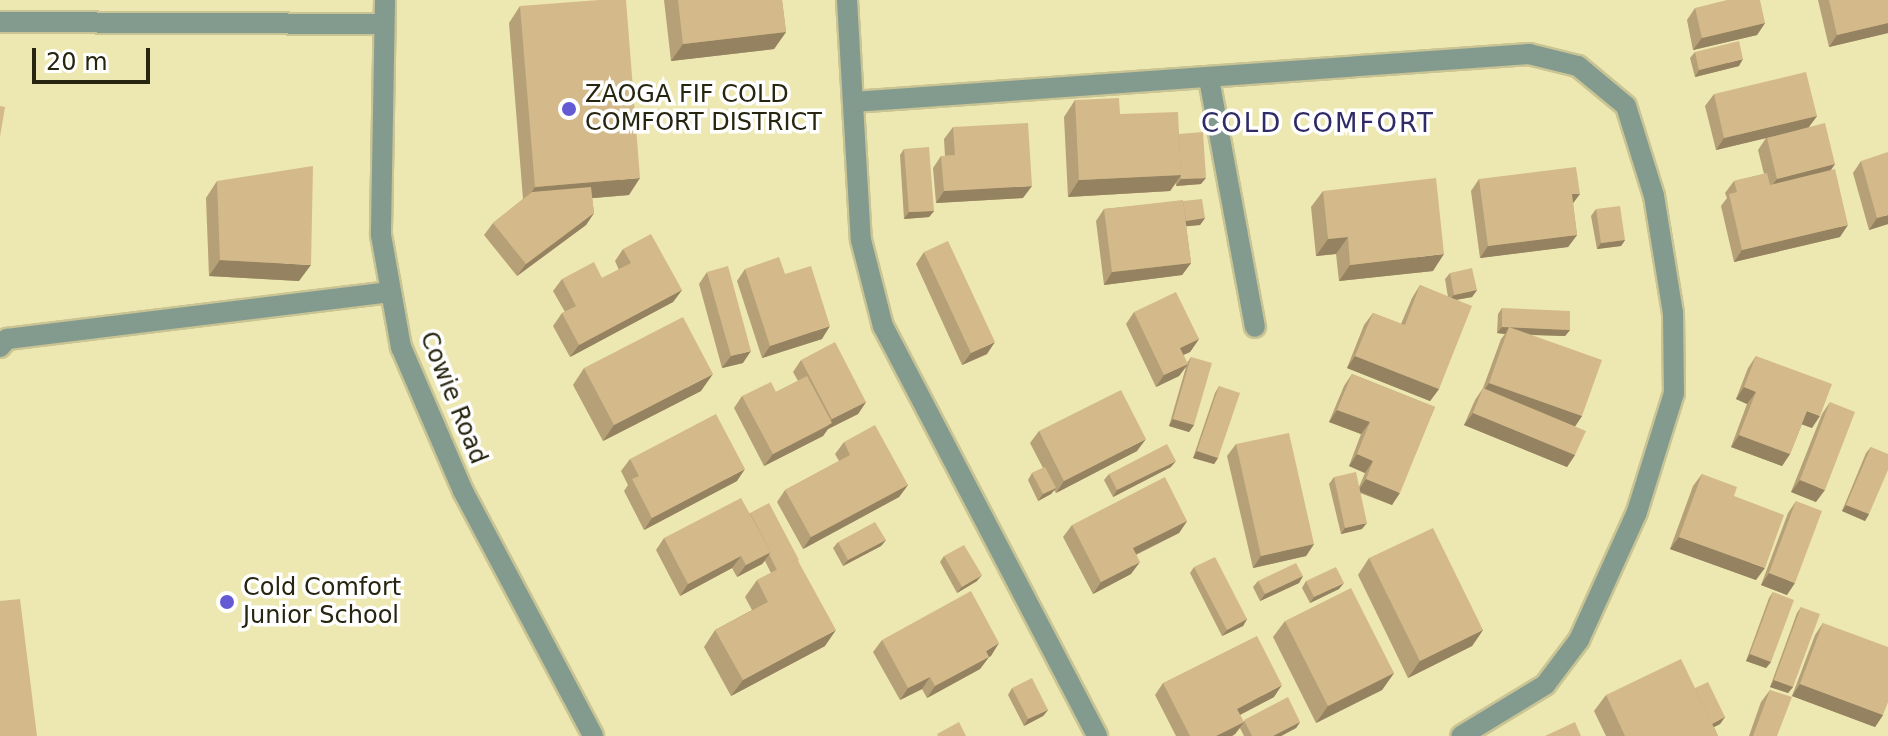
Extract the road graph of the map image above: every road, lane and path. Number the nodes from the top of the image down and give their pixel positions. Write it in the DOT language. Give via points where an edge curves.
graph roads {
  1 [pos="385,0"];
  2 [pos="847,0"];
  3 [pos="0,22"];
  4 [pos="383,24"];
  5 [pos="1209,79"];
  6 [pos="853,102"];
  7 [pos="388,292"];
  8 [pos="1255,327"];
  9 [pos="0,347"];
  10 [pos="593,736"];
  11 [pos="1097,736"];
  12 [pos="1461,736"];
  1 -- 4 [label="street, Cowie Road"];
  2 -- 6 [label="street"];
  3 -- 4 [label="street"];
  4 -- 7 [label="street, Cowie Road" via="378,165"];
  5 -- 6 [label="street"];
  5 -- 8 [label="street"];
  5 -- 12 [label="street" via="1529,54 1578,66 1626,106 1654,196 1673,313 1674,393 1637,512 1579,640 1545,685"];
  6 -- 11 [label="street" via="861,240 883,326"];
  7 -- 9 [label="street" via="7,339"];
  7 -- 10 [label="street, Cowie Road" via="401,347 463,491"];
}
